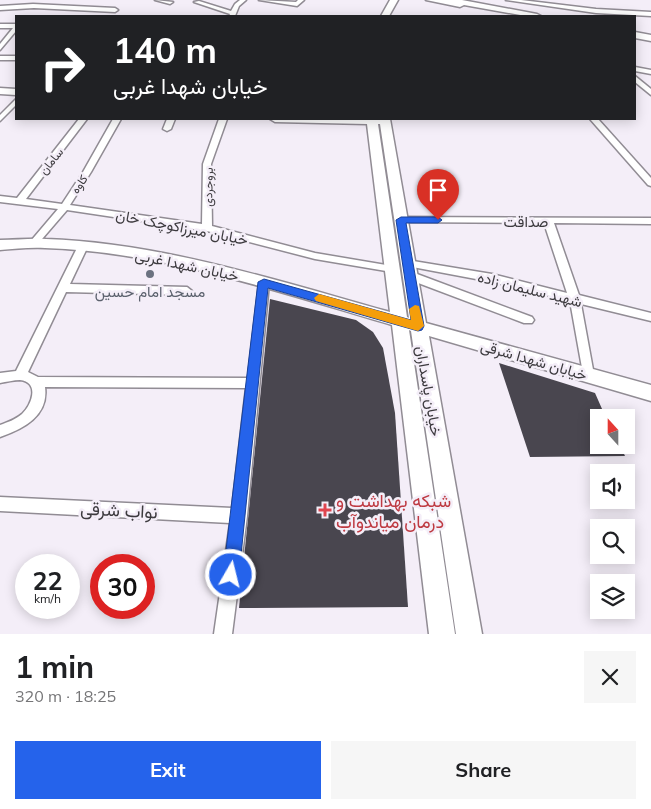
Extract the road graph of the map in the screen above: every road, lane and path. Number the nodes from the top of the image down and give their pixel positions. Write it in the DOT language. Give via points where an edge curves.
graph roads {
  1 [pos="39,0"];
  2 [pos="158,0"];
  3 [pos="243,0"];
  4 [pos="262,0"];
  5 [pos="301,0"];
  6 [pos="394,0"];
  7 [pos="403,0"];
  8 [pos="430,0"];
  9 [pos="450,0"];
  10 [pos="509,0"];
  11 [pos="170,2"];
  12 [pos="197,2"];
  13 [pos="564,3"];
  14 [pos="33,7"];
  15 [pos="0,8"];
  16 [pos="115,10"];
  17 [pos="596,14"];
  18 [pos="651,14"];
  19 [pos="26,15"];
  20 [pos="233,15"];
  21 [pos="386,15"];
  22 [pos="395,15"];
  23 [pos="512,15"];
  24 [pos="532,15"];
  25 [pos="0,26"];
  26 [pos="15,28"];
  27 [pos="15,29"];
  28 [pos="636,35"];
  29 [pos="651,38"];
  30 [pos="636,39"];
  31 [pos="3,41"];
  32 [pos="651,42"];
  33 [pos="0,48"];
  34 [pos="0,58"];
  35 [pos="15,58"];
  36 [pos="636,70"];
  37 [pos="651,72"];
  38 [pos="636,79"];
  39 [pos="0,91"];
  40 [pos="15,92"];
  41 [pos="651,94"];
  42 [pos="15,102"];
  43 [pos="0,119"];
  44 [pos="82,120"];
  45 [pos="116,120"];
  46 [pos="172,120"];
  47 [pos="223,120"];
  48 [pos="326,120"];
  49 [pos="379,120"];
  50 [pos="595,120"];
  51 [pos="167,129"];
  52 [pos="649,179"];
  53 [pos="0,200"];
  54 [pos="19,202"];
  55 [pos="64,207"];
  56 [pos="401,220"];
  57 [pos="548,221"];
  58 [pos="651,221"];
  59 [pos="207,228"];
  60 [pos="32,244"];
  61 [pos="83,246"];
  62 [pos="1,248"];
  63 [pos="392,269"];
  64 [pos="408,269"];
  65 [pos="264,282"];
  66 [pos="62,288"];
  67 [pos="187,291"];
  68 [pos="575,300"];
  69 [pos="651,317"];
  70 [pos="528,320"];
  71 [pos="408,324"];
  72 [pos="20,375"];
  73 [pos="588,375"];
  74 [pos="0,378"];
  75 [pos="36,382"];
  76 [pos="253,384"];
  77 [pos="651,393"];
  78 [pos="0,432"];
  79 [pos="0,504"];
  80 [pos="239,516"];
  81 [pos="223,634"];
  82 [pos="442,634"];
  83 [pos="469,634"];
  1 -- 14 [label="street"];
  2 -- 11 [label="street"];
  3 -- 20 [label="street"];
  4 -- 5 [label="street" via="297,4"];
  6 -- 21 [label="main road"];
  7 -- 22 [label="main road"];
  8 -- 23 [label="main road"];
  9 -- 24 [label="main road"];
  10 -- 13 [label="street"];
  12 -- 20 [label="street"];
  13 -- 17 [label="street"];
  14 -- 15 [label="street"];
  14 -- 16 [label="street"];
  14 -- 19 [label="street"];
  17 -- 18 [label="street"];
  25 -- 26 [label="street"];
  27 -- 31 [label="street"];
  28 -- 29 [label="main road"];
  30 -- 32 [label="main road"];
  31 -- 33 [label="street"];
  34 -- 35 [label="street"];
  36 -- 37 [label="street"];
  38 -- 41 [label="street"];
  39 -- 40 [label="main road"];
  42 -- 43 [label="street"];
  44 -- 54 [label="street, سامان"];
  45 -- 55 [label="street, کاوه"];
  46 -- 51 [label="street"];
  47 -- 59 [label="street, بروجردی" via="208,164"];
  48 -- 49 [label="main road"];
  49 -- 56 [label="main road, خیابان پاسداران"];
  49 -- 63 [label="main road"];
  50 -- 52 [label="street"];
  53 -- 54 [label="street, خیابان میرزاکوچک خان"];
  54 -- 55 [label="street, خیابان میرزاکوچک خان"];
  55 -- 59 [label="street, خیابان میرزاکوچک خان"];
  55 -- 60 [label="street, کاوه"];
  56 -- 57 [label="street, صداقت"];
  56 -- 64 [label="main road, خیابان پاسداران"];
  57 -- 58 [label="street, صداقت"];
  57 -- 68 [label="street"];
  59 -- 63 [label="street, خیابان میرزاکوچک خان" via="315,256"];
  60 -- 61 [label="main road, خیابان شهدا غربی"];
  60 -- 62 [label="main road, خیابان شهدا غربی"];
  61 -- 65 [label="main road, خیابان شهدا غربی" via="181,261"];
  61 -- 66 [label="street"];
  63 -- 71 [label="main road"];
  64 -- 68 [label="street, شهید سلیمان زاده" via="492,278"];
  64 -- 70 [label="street"];
  64 -- 71 [label="main road, خیابان پاسداران"];
  65 -- 71 [label="main road, خیابان شهدا غربی"];
  65 -- 76 [label="street"];
  66 -- 67 [label="street"];
  66 -- 72 [label="street"];
  68 -- 69 [label="street, شهید سلیمان زاده"];
  68 -- 73 [label="street"];
  71 -- 73 [label="main road, خیابان شهدا شرقی"];
  71 -- 82 [label="main road, خیابان پاسداران"];
  71 -- 83 [label="main road, خیابان پاسداران"];
  72 -- 74 [label="street"];
  72 -- 75 [label="street"];
  73 -- 77 [label="main road, خیابان شهدا شرقی"];
  75 -- 76 [label="street"];
  75 -- 78 [label="street" via="40,398 36,408 16,425"];
  76 -- 80 [label="street"];
  79 -- 80 [label="street, نواب شرقی"];
  80 -- 81 [label="street"];
}
